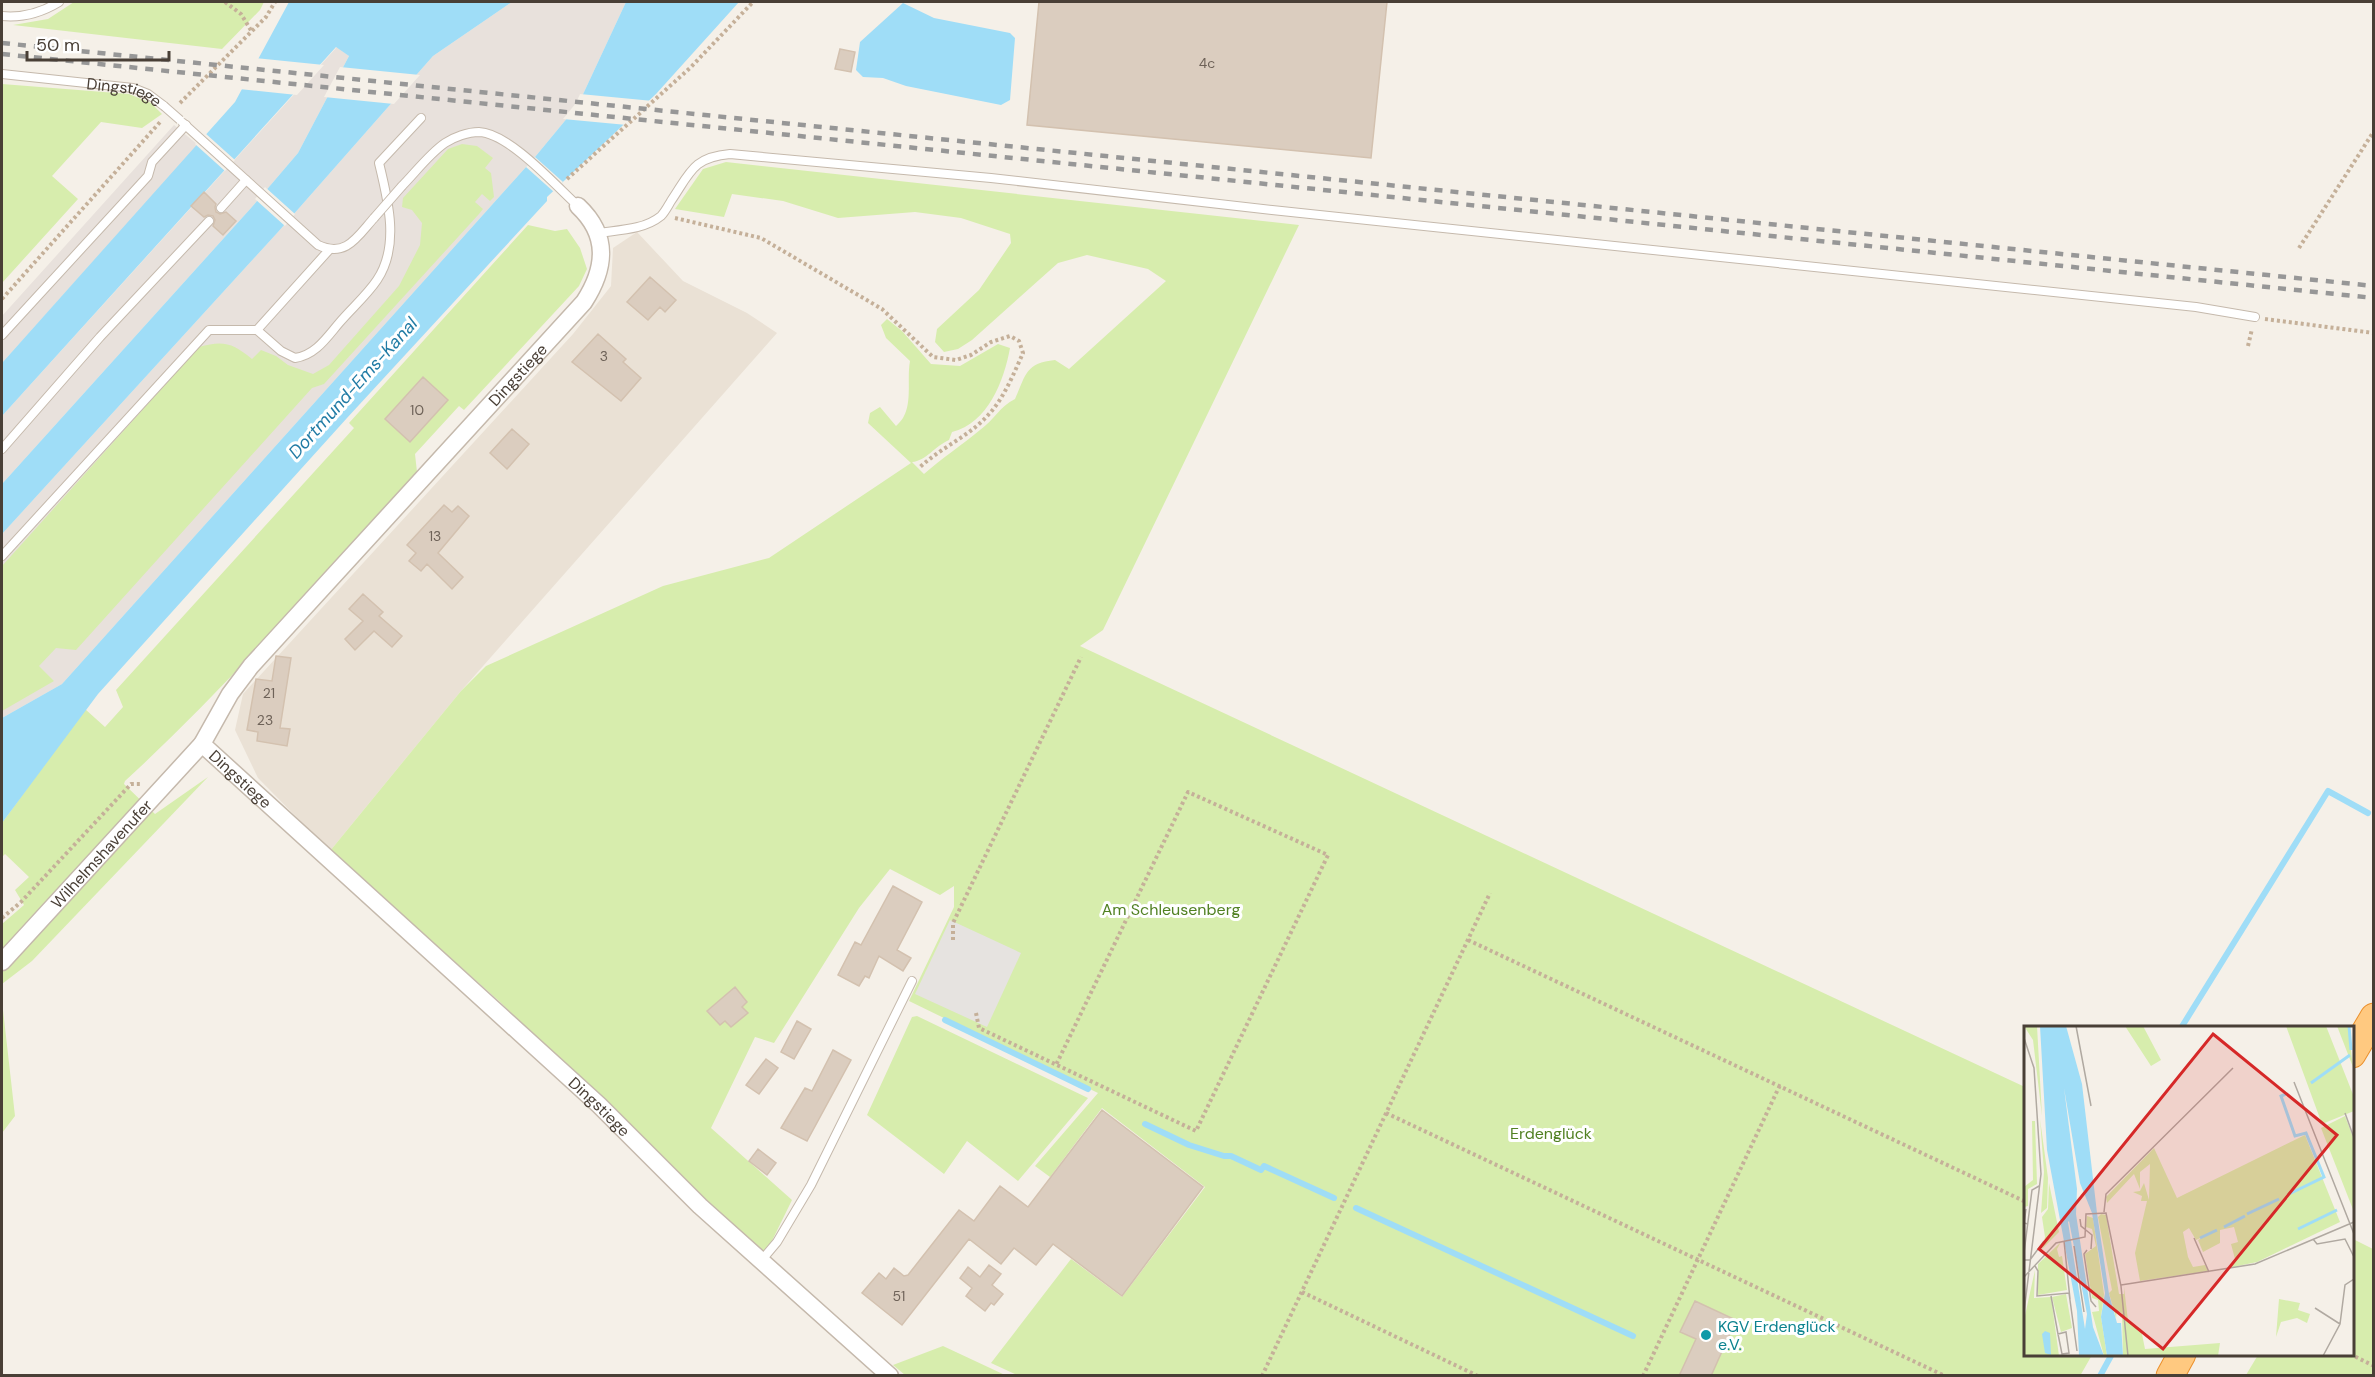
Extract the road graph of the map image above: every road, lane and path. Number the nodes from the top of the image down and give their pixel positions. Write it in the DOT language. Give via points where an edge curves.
graph roads {
  1 [pos="59,2"];
  2 [pos="225,2"];
  3 [pos="275,2"];
  4 [pos="753,2"];
  5 [pos="2,16"];
  6 [pos="252,32"];
  7 [pos="2,74"];
  8 [pos="178,105"];
  9 [pos="167,110"];
  10 [pos="420,118"];
  11 [pos="183,123"];
  12 [pos="2373,131"];
  13 [pos="567,179"];
  14 [pos="246,180"];
  15 [pos="578,206"];
  16 [pos="221,208"];
  17 [pos="662,215"];
  18 [pos="209,221"];
  19 [pos="598,233"];
  20 [pos="2299,248"];
  21 [pos="329,250"];
  22 [pos="2,298"];
  23 [pos="2255,318"];
  24 [pos="257,330"];
  25 [pos="2373,333"];
  26 [pos="2,335"];
  27 [pos="2,449"];
  28 [pos="919,468"];
  29 [pos="2,556"];
  30 [pos="1081,657"];
  31 [pos="202,744"];
  32 [pos="122,793"];
  33 [pos="1490,893"];
  34 [pos="2,918"];
  35 [pos="953,940"];
  36 [pos="1468,940"];
  37 [pos="2,962"];
  38 [pos="912,981"];
  39 [pos="976,1013"];
  40 [pos="2373,1017"];
  41 [pos="2354,1050"];
  42 [pos="1056,1065"];
  43 [pos="1780,1086"];
  44 [pos="1386,1113"];
  45 [pos="2024,1202"];
  46 [pos="1697,1260"];
  47 [pos="761,1261"];
  48 [pos="1302,1292"];
  49 [pos="2181,1356"];
  50 [pos="2354,1356"];
  51 [pos="2373,1366"];
  52 [pos="891,1376"];
  53 [pos="1262,1376"];
  54 [pos="1478,1376"];
  55 [pos="1643,1376"];
  56 [pos="1945,1376"];
  57 [pos="2170,1376"];
  1 -- 5 [label="lane" via="32,15"];
  2 -- 6 [label="path" via="241,14"];
  3 -- 6 [label="path"];
  4 -- 13 [label="path" via="691,67"];
  6 -- 8 [label="path"];
  7 -- 9 [label="lane, Dingstiege" via="133,88 148,94"];
  9 -- 11 [label="lane, Dingstiege, bridge"];
  9 -- 22 [label="path"];
  10 -- 24 [label="lane" via="379,163 390,242 387,262 377,280 305,357 295,358 281,351"];
  11 -- 14 [label="lane, Dingstiege"];
  11 -- 26 [label="lane" via="152,162 148,176"];
  12 -- 20 [label="path"];
  14 -- 16 [label="lane"];
  14 -- 21 [label="lane, Dingstiege" via="310,238"];
  15 -- 19 [label="street" via="590,217"];
  15 -- 21 [label="lane, bridge" via="510,143 478,132 460,135 443,144 346,246"];
  17 -- 19 [label="lane" via="633,228"];
  17 -- 23 [label="lane" via="702,159 730,154 991,178 2196,307"];
  17 -- 28 [label="path" via="761,238 882,309 933,357 956,360 1010,336 1019,341 1023,353 990,414"];
  18 -- 27 [label="lane"];
  19 -- 31 [label="street, Dingstiege" via="599,273 584,302 252,666 230,694"];
  21 -- 24 [label="lane"];
  23 -- 25 [label="path"];
  24 -- 29 [label="lane" via="209,330"];
  30 -- 35 [label="path" via="953,923"];
  31 -- 37 [label="street, Wilhelmshavenufer"];
  31 -- 47 [label="street, Dingstiege" via="599,1105"];
  32 -- 34 [label="path"];
  33 -- 36 [label="path"];
  36 -- 43 [label="path"];
  36 -- 44 [label="path"];
  38 -- 47 [label="lane" via="811,1185"];
  39 -- 42 [label="path" via="979,1028"];
  40 -- 41 [label="highway"];
  42 -- 42 [label="path" via="1196,1131 1328,855 1188,792"];
  43 -- 45 [label="path"];
  43 -- 46 [label="path"];
  44 -- 46 [label="path"];
  44 -- 48 [label="path"];
  46 -- 55 [label="path"];
  46 -- 56 [label="path"];
  47 -- 52 [label="street, Dingstiege"];
  48 -- 53 [label="path"];
  48 -- 54 [label="path"];
  49 -- 57 [label="highway"];
  50 -- 51 [label="path"];
}
